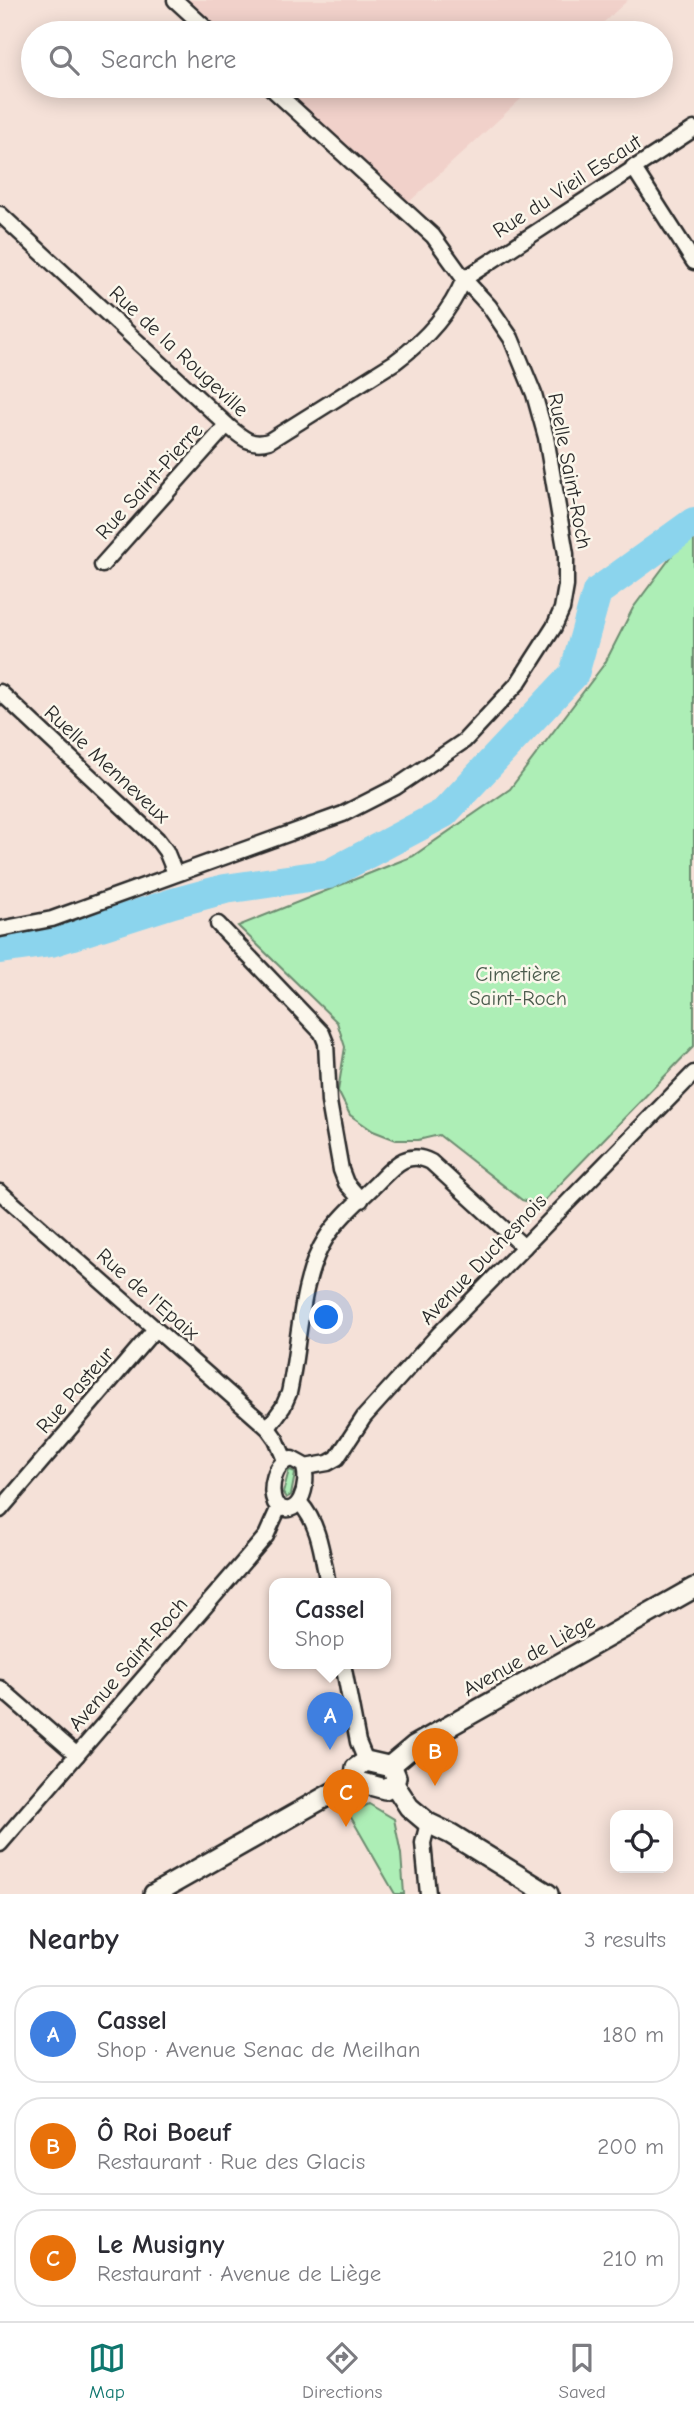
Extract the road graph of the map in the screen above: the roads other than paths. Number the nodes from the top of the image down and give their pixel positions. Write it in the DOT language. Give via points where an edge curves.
graph roads {
  1 [pos="175,0"];
  2 [pos="198,21"];
  3 [pos="282,98"];
  4 [pos="694,129"];
  5 [pos="634,167"];
  6 [pos="0,214"];
  7 [pos="694,262"];
  8 [pos="464,279"];
  9 [pos="227,425"];
  10 [pos="102,565"];
  11 [pos="0,692"];
  12 [pos="175,873"];
  13 [pos="218,925"];
  14 [pos="0,929"];
  15 [pos="694,1073"];
  16 [pos="0,1192"];
  17 [pos="361,1200"];
  18 [pos="524,1247"];
  19 [pos="155,1329"];
  20 [pos="268,1428"];
  21 [pos="285,1460"];
  22 [pos="304,1467"];
  23 [pos="300,1503"];
  24 [pos="279,1507"];
  25 [pos="0,1510"];
  26 [pos="327,1578"];
  27 [pos="694,1588"];
  28 [pos="344,1669"];
  29 [pos="0,1688"];
  30 [pos="77,1755"];
  31 [pos="366,1761"];
  32 [pos="392,1775"];
  33 [pos="358,1780"];
  34 [pos="428,1823"];
  35 [pos="0,1844"];
  36 [pos="154,1894"];
  37 [pos="428,1894"];
  38 [pos="548,1894"];
  1 -- 2 [label="street"];
  3 -- 8 [label="street, Ruelle Saint-Roch" via="433,236"];
  4 -- 5 [label="street, Rue du Vieil Escaut"];
  5 -- 7 [label="street"];
  5 -- 8 [label="street, Rue du Vieil Escaut"];
  6 -- 9 [label="street, Rue de la Rougeville"];
  8 -- 9 [label="street, Rue de la Rougeville" via="447,313 410,351 275,437 253,443"];
  8 -- 12 [label="street, Ruelle Saint-Roch" via="511,338 541,416 566,554 565,598 554,627 524,676 464,741 406,781 343,814"];
  9 -- 10 [label="street, Rue Saint-Pierre"];
  11 -- 12 [label="street, Ruelle Menneveux" via="157,839"];
  12 -- 14 [label="street, Ruelle Saint-Roch" via="43,922"];
  13 -- 17 [label="street" via="322,1033 341,1170"];
  15 -- 18 [label="street, Avenue Duchesnois"];
  16 -- 19 [label="street, Rue de l'Epaix"];
  17 -- 18 [label="street" via="400,1161 421,1157 431,1161"];
  17 -- 20 [label="street" via="330,1232 314,1261 289,1393"];
  18 -- 22 [label="street, Avenue Duchesnois" via="364,1417 337,1458"];
  19 -- 20 [label="street, Rue de l'Epaix"];
  19 -- 25 [label="street, Rue Pasteur"];
  20 -- 21 [label="street"];
  21 -- 22 [label="street" via="296,1460"];
  21 -- 24 [label="street" via="277,1467 272,1492"];
  22 -- 23 [label="street"];
  23 -- 24 [label="street" via="291,1509"];
  23 -- 26 [label="street" via="317,1532"];
  24 -- 30 [label="street, Avenue Saint-Roch" via="267,1536"];
  27 -- 32 [label="main road, Avenue de Liège" via="414,1746"];
  28 -- 31 [label="street"];
  29 -- 30 [label="street"];
  30 -- 35 [label="street, Avenue Saint-Roch"];
  31 -- 32 [label="main road"];
  31 -- 33 [label="main road" via="356,1768"];
  32 -- 33 [label="main road" via="382,1788"];
  32 -- 34 [label="main road" via="410,1807"];
  33 -- 36 [label="main road"];
  34 -- 37 [label="street" via="423,1843"];
  34 -- 38 [label="main road"];
}
